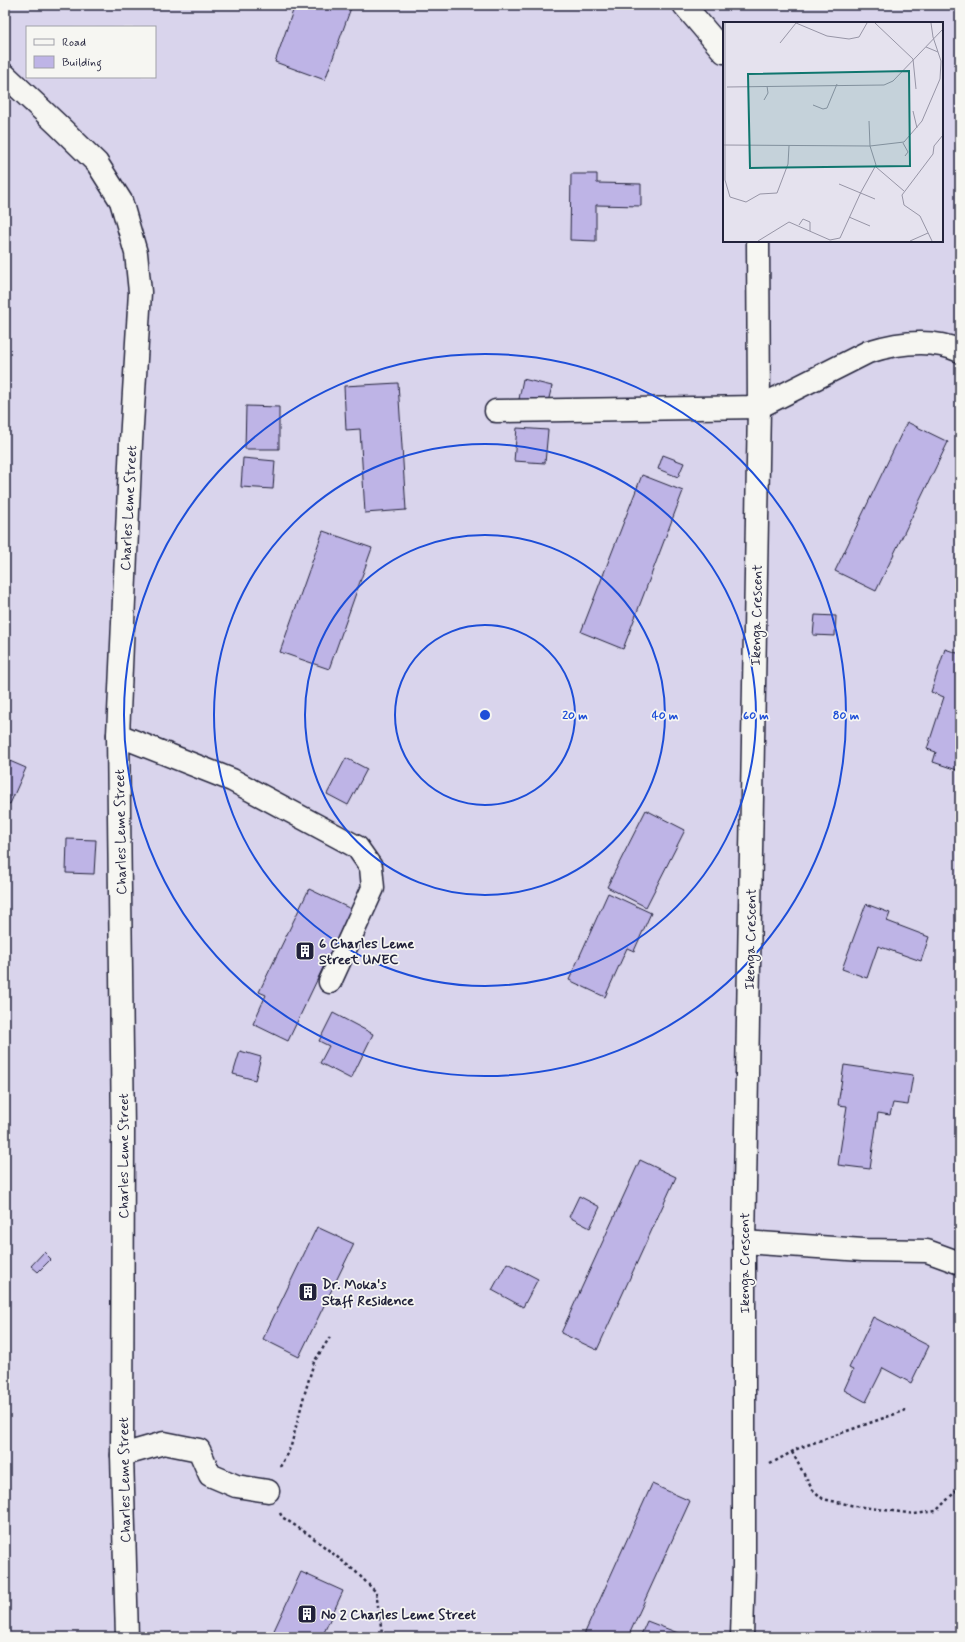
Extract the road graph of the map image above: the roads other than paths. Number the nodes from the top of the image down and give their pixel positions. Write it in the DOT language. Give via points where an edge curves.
graph roads {
  1 [pos="684,5"];
  2 [pos="723,51"];
  3 [pos="5,76"];
  4 [pos="758,242"];
  5 [pos="960,351"];
  6 [pos="759,407"];
  7 [pos="496,411"];
  8 [pos="118,735"];
  9 [pos="330,982"];
  10 [pos="744,1242"];
  11 [pos="960,1263"];
  12 [pos="122,1455"];
  13 [pos="268,1490"];
  14 [pos="127,1637"];
  15 [pos="742,1637"];
  1 -- 2 [label="street"];
  3 -- 8 [label="street, Charles Leme Street" via="97,163 121,201 136,253 140,292"];
  4 -- 6 [label="street, Ikenga Crescent"];
  5 -- 6 [label="street" via="950,346 925,343 887,346 868,352"];
  6 -- 7 [label="street"];
  6 -- 10 [label="street, Ikenga Crescent"];
  8 -- 9 [label="street" via="232,780 357,847 371,867 373,888"];
  8 -- 12 [label="street, Charles Leme Street" via="123,1131"];
  10 -- 11 [label="street" via="862,1250 927,1251"];
  10 -- 15 [label="street, Ikenga Crescent"];
  12 -- 13 [label="street" via="164,1443 199,1450 210,1475 236,1486"];
  12 -- 14 [label="street, Charles Leme Street"];
}
